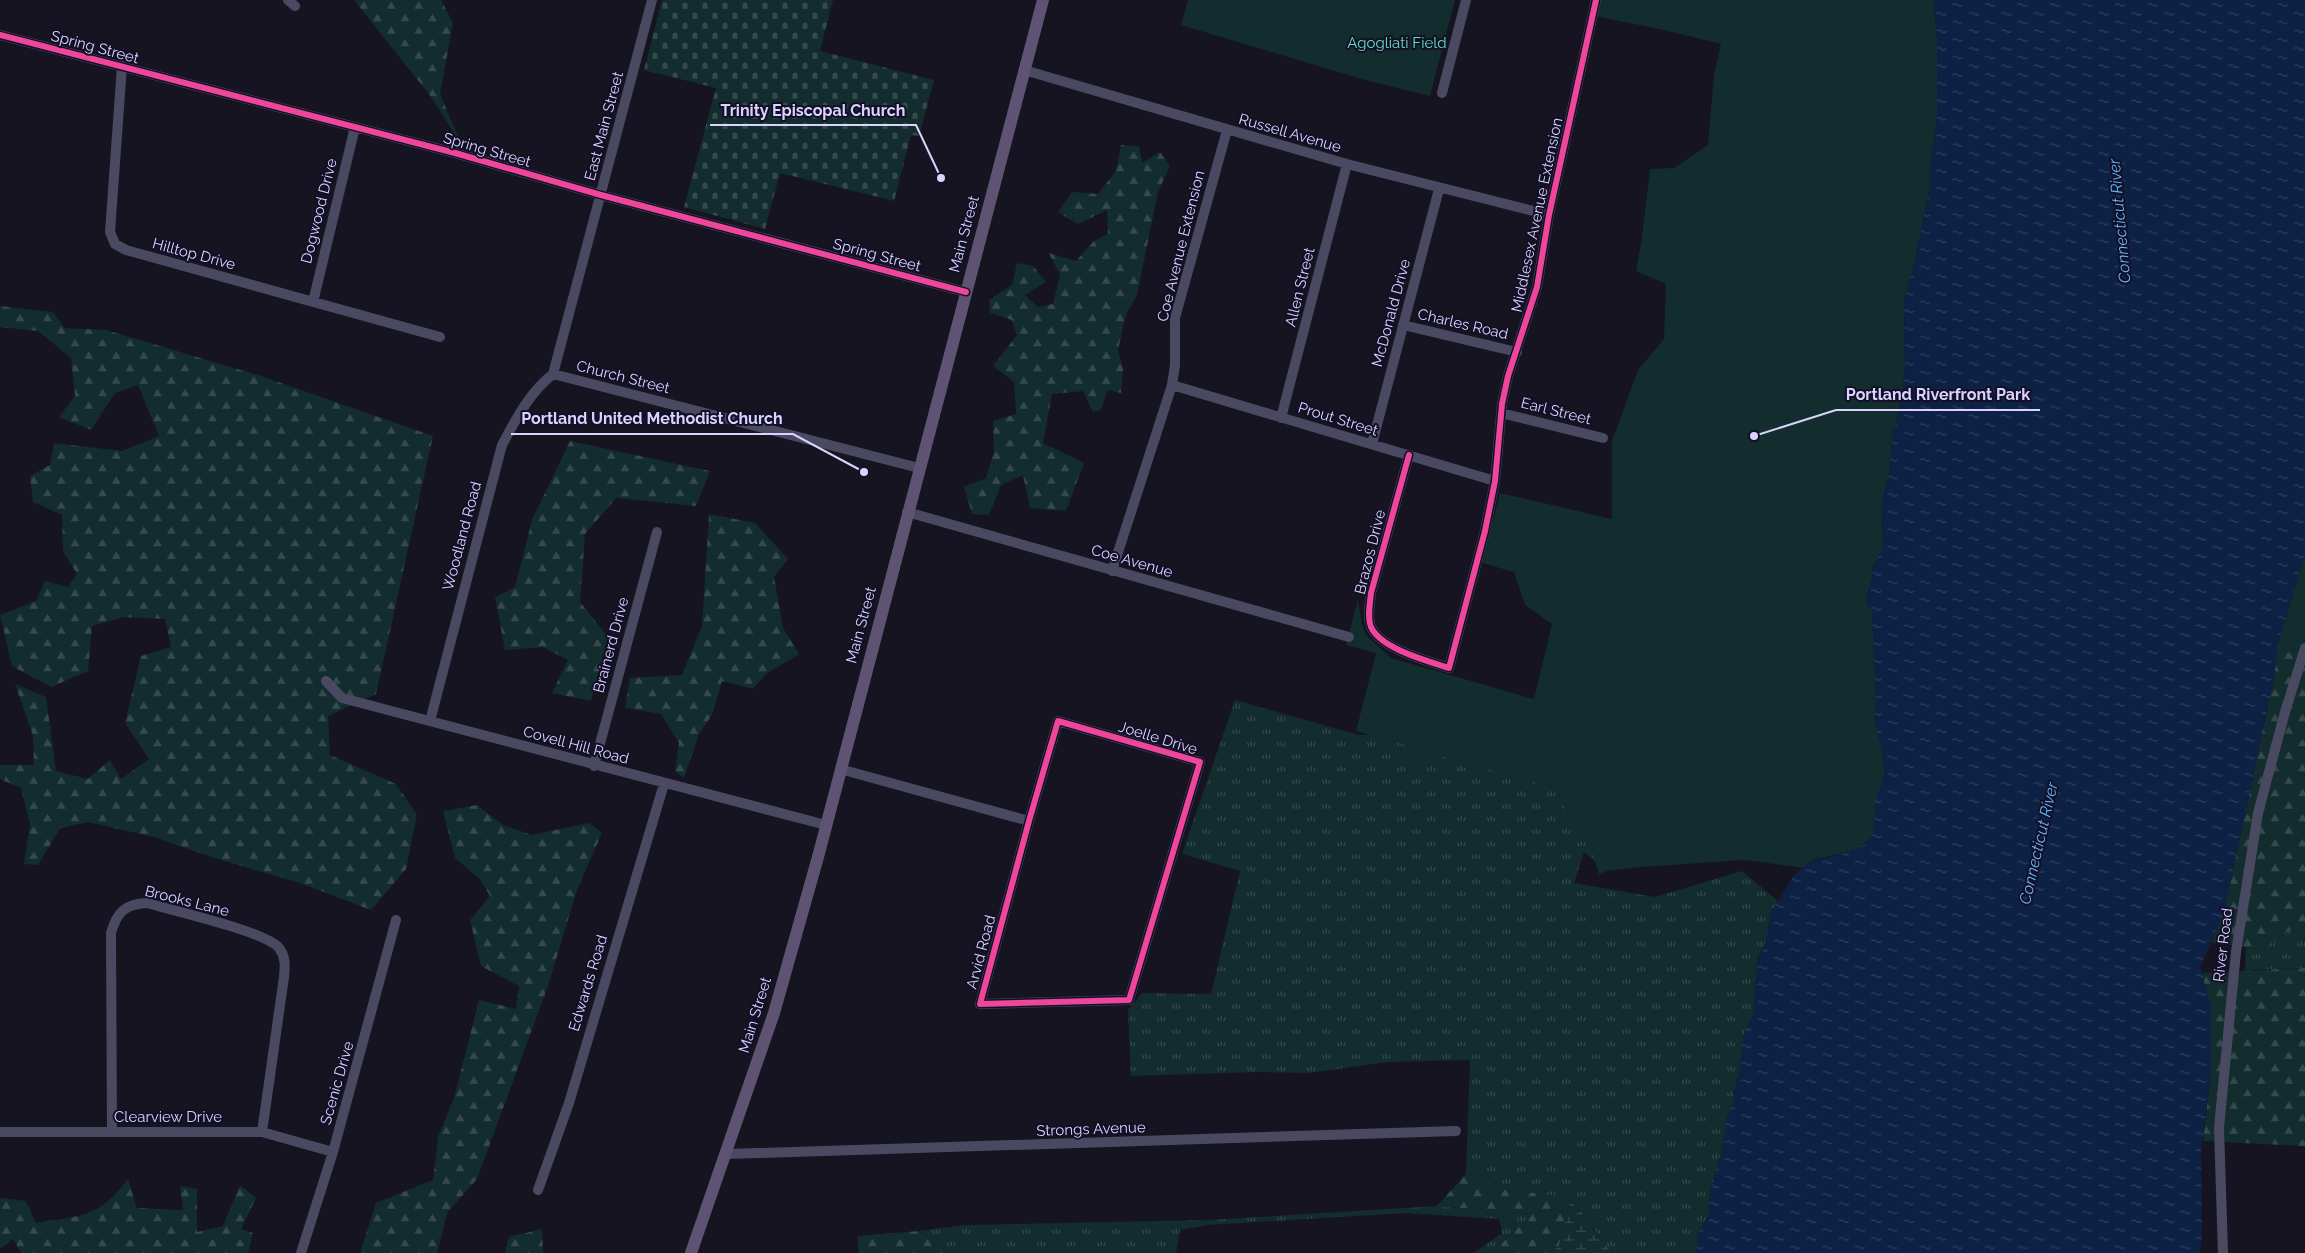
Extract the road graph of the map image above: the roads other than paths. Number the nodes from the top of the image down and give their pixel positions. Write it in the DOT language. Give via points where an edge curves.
graph roads {
  1 [pos="652,0"];
  2 [pos="1043,0"];
  3 [pos="1466,0"];
  4 [pos="1596,0"];
  5 [pos="0,35"];
  6 [pos="122,66"];
  7 [pos="1024,70"];
  8 [pos="1442,93"];
  9 [pos="355,127"];
  10 [pos="1227,130"];
  11 [pos="1347,164"];
  12 [pos="1439,189"];
  13 [pos="601,195"];
  14 [pos="1549,215"];
  15 [pos="966,292"];
  16 [pos="313,302"];
  17 [pos="1403,325"];
  18 [pos="440,337"];
  19 [pos="1517,352"];
  20 [pos="553,374"];
  21 [pos="1172,385"];
  22 [pos="1501,413"];
  23 [pos="1282,418"];
  24 [pos="1603,438"];
  25 [pos="1372,444"];
  26 [pos="1409,455"];
  27 [pos="919,468"];
  28 [pos="1495,481"];
  29 [pos="907,512"];
  30 [pos="657,532"];
  31 [pos="1112,571"];
  32 [pos="1349,637"];
  33 [pos="2305,648"];
  34 [pos="1449,668"];
  35 [pos="326,681"];
  36 [pos="430,721"];
  37 [pos="594,766"];
  38 [pos="840,769"];
  39 [pos="664,784"];
  40 [pos="1029,821"];
  41 [pos="826,825"];
  42 [pos="396,920"];
  43 [pos="1129,1000"];
  44 [pos="1456,1131"];
  45 [pos="0,1132"];
  46 [pos="112,1132"];
  47 [pos="262,1132"];
  48 [pos="333,1152"];
  49 [pos="727,1154"];
  50 [pos="538,1190"];
  51 [pos="301,1253"];
  52 [pos="691,1253"];
  53 [pos="2223,1253"];
  1 -- 13 [label="street, East Main Street"];
  2 -- 7 [label="main road, Main Street"];
  3 -- 8 [label="street"];
  4 -- 14 [label="street, Middlesex Avenue Extension"];
  5 -- 6 [label="street, Spring Street"];
  6 -- 9 [label="street, Spring Street"];
  6 -- 16 [label="street, Hilltop Drive" via="110,232 115,244 126,250"];
  7 -- 10 [label="street, Russell Avenue"];
  7 -- 15 [label="main road, Main Street"];
  9 -- 13 [label="street, Spring Street"];
  9 -- 16 [label="street, Dogwood Drive"];
  10 -- 11 [label="street, Russell Avenue"];
  10 -- 21 [label="street, Coe Avenue Extension" via="1176,318"];
  11 -- 12 [label="street, Russell Avenue"];
  11 -- 23 [label="street, Allen Street"];
  12 -- 14 [label="street, Russell Avenue"];
  12 -- 17 [label="street, McDonald Drive"];
  13 -- 15 [label="street, Spring Street"];
  13 -- 20 [label="street, East Main Street"];
  14 -- 19 [label="street, Middlesex Avenue Extension" via="1537,287"];
  15 -- 27 [label="main road, Main Street"];
  16 -- 18 [label="street, Hilltop Drive"];
  17 -- 19 [label="street, Charles Road"];
  17 -- 25 [label="street, McDonald Drive"];
  19 -- 22 [label="street, Middlesex Avenue Extension" via="1508,376"];
  20 -- 27 [label="street, Church Street"];
  20 -- 36 [label="street, Woodland Road" via="538,386 502,445"];
  21 -- 23 [label="street, Prout Street"];
  21 -- 31 [label="street, Coe Avenue Extension"];
  22 -- 24 [label="street, Earl Street"];
  22 -- 28 [label="street, Middlesex Avenue Extension"];
  23 -- 25 [label="street, Prout Street"];
  25 -- 26 [label="street, Prout Street"];
  26 -- 28 [label="street, Prout Street"];
  26 -- 34 [label="street, Brazos Drive" via="1371,593 1369,611 1372,628 1399,650"];
  27 -- 29 [label="main road, Main Street"];
  28 -- 34 [label="street, Middlesex Avenue Extension"];
  29 -- 31 [label="street, Coe Avenue"];
  29 -- 38 [label="main road, Main Street"];
  30 -- 37 [label="street, Brainerd Drive"];
  31 -- 32 [label="street, Coe Avenue"];
  33 -- 53 [label="street, River Road" via="2258,813 2236,952 2219,1128"];
  35 -- 36 [label="street, Covell Hill Road" via="342,698"];
  36 -- 37 [label="street, Covell Hill Road"];
  37 -- 39 [label="street, Covell Hill Road"];
  38 -- 40 [label="street"];
  38 -- 41 [label="main road, Main Street"];
  39 -- 41 [label="street, Covell Hill Road"];
  39 -- 50 [label="street, Edwards Road" via="569,1103"];
  40 -- 43 [label="street, Arvid Road" via="980,1004"];
  40 -- 43 [label="street, Joelle Drive" via="1058,721 1200,762"];
  41 -- 49 [label="main road, Main Street" via="774,1013"];
  42 -- 48 [label="street, Scenic Drive"];
  44 -- 49 [label="street, Strongs Avenue"];
  45 -- 46 [label="street, Clearview Drive"];
  46 -- 47 [label="street, Clearview Drive"];
  46 -- 47 [label="street, Brooks Lane" via="112,933 115,919 123,910 134,904 147,903 259,936 278,946 285,958"];
  47 -- 48 [label="street, Clearview Drive"];
  48 -- 51 [label="street, Scenic Drive"];
  49 -- 52 [label="main road, Main Street"];
}
